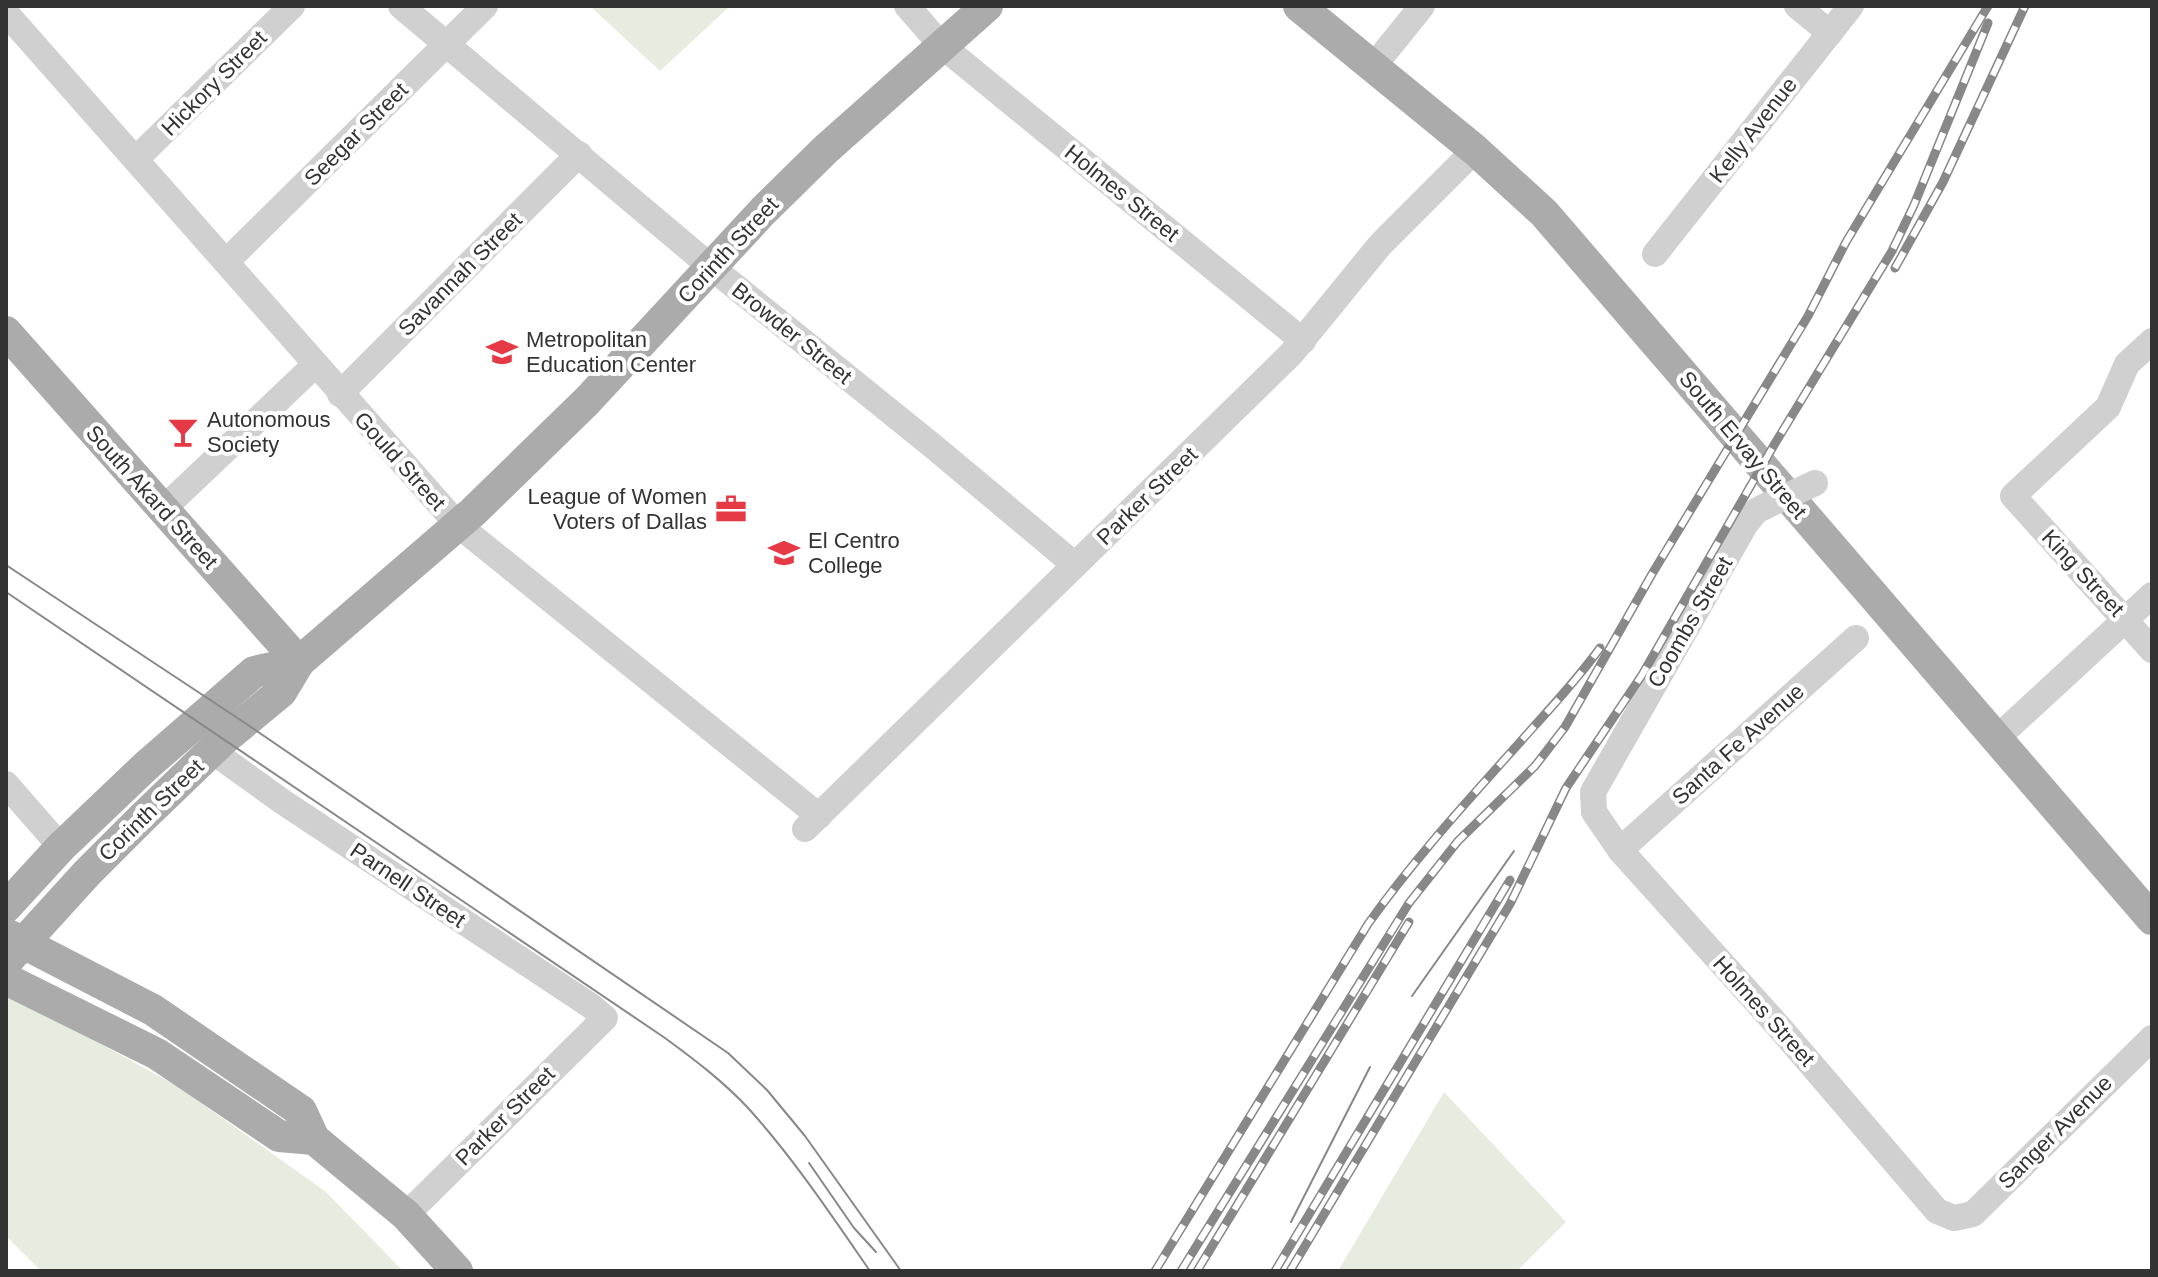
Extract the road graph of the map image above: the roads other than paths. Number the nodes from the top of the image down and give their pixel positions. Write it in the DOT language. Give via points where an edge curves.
graph roads {
  1 [pos="292,6"];
  2 [pos="401,6"];
  3 [pos="485,6"];
  4 [pos="907,6"];
  5 [pos="987,6"];
  6 [pos="1299,6"];
  7 [pos="1422,6"];
  8 [pos="1797,6"];
  9 [pos="1851,6"];
  10 [pos="6,13"];
  11 [pos="1830,33"];
  12 [pos="446,44"];
  13 [pos="941,45"];
  14 [pos="1373,67"];
  15 [pos="1475,150"];
  16 [pos="579,154"];
  17 [pos="136,159"];
  18 [pos="1655,254"];
  19 [pos="227,261"];
  20 [pos="711,267"];
  21 [pos="6,332"];
  22 [pos="1303,341"];
  23 [pos="2152,341"];
  24 [pos="315,365"];
  25 [pos="340,394"];
  26 [pos="1815,483"];
  27 [pos="162,510"];
  28 [pos="458,525"];
  29 [pos="1075,565"];
  30 [pos="2152,595"];
  31 [pos="2126,619"];
  32 [pos="1856,638"];
  33 [pos="2152,650"];
  34 [pos="299,662"];
  35 [pos="1997,738"];
  36 [pos="212,751"];
  37 [pos="6,784"];
  38 [pos="1593,792"];
  39 [pos="812,822"];
  40 [pos="61,847"];
  41 [pos="1620,850"];
  42 [pos="6,907"];
  43 [pos="2152,919"];
  44 [pos="12,946"];
  45 [pos="6,979"];
  46 [pos="605,1018"];
  47 [pos="2152,1038"];
  48 [pos="314,1139"];
  49 [pos="406,1215"];
  50 [pos="1954,1218"];
  51 [pos="457,1271"];
  1 -- 17 [label="street, Hickory Street"];
  2 -- 12 [label="street, Browder Street"];
  3 -- 12 [label="street, Seegar Street"];
  4 -- 13 [label="street, Holmes Street"];
  5 -- 13 [label="main road, Corinth Street"];
  6 -- 14 [label="main road, South Ervay Street"];
  7 -- 14 [label="street"];
  8 -- 11 [label="street"];
  9 -- 11 [label="street, Kelly Avenue"];
  10 -- 17 [label="street, Gould Street"];
  11 -- 18 [label="street, Kelly Avenue"];
  12 -- 16 [label="street, Browder Street"];
  12 -- 19 [label="street, Seegar Street"];
  13 -- 20 [label="main road, Corinth Street" via="815,160"];
  13 -- 22 [label="street, Holmes Street"];
  14 -- 15 [label="main road, South Ervay Street"];
  15 -- 22 [label="street, Parker Street" via="1380,245"];
  15 -- 35 [label="main road, South Ervay Street" via="1553,224"];
  16 -- 20 [label="street, Browder Street"];
  16 -- 25 [label="street, Savannah Street"];
  17 -- 19 [label="street, Gould Street"];
  19 -- 24 [label="street, Gould Street"];
  20 -- 28 [label="main road, Corinth Street" via="587,401"];
  20 -- 29 [label="street, Browder Street"];
  21 -- 27 [label="main road, South Akard Street"];
  22 -- 29 [label="street, Parker Street"];
  23 -- 31 [label="street, King Street" via="2127,364 2108,407 2013,496"];
  24 -- 25 [label="street, Gould Street"];
  24 -- 27 [label="street"];
  25 -- 28 [label="street, Gould Street"];
  26 -- 38 [label="street, Coombs Street, bridge" via="1756,511 1745,525"];
  27 -- 34 [label="main road, South Akard Street"];
  28 -- 34 [label="main road, Corinth Street"];
  28 -- 39 [label="street, Gould Street"];
  29 -- 39 [label="street, Parker Street"];
  30 -- 31 [label="street"];
  31 -- 33 [label="street, King Street"];
  31 -- 35 [label="street"];
  32 -- 41 [label="street, Santa Fe Avenue"];
  34 -- 36 [label="main road, Corinth Street" via="281,692"];
  34 -- 40 [label="main road, Corinth Street" via="254,672"];
  35 -- 43 [label="main road, South Ervay Street"];
  36 -- 44 [label="main road, Corinth Street"];
  36 -- 46 [label="street, Parnell Street"];
  37 -- 40 [label="street"];
  38 -- 41 [label="street, Holmes Street" via="1594,812"];
  40 -- 42 [label="main road, Corinth Street"];
  41 -- 50 [label="street, Holmes Street" via="1937,1211"];
  44 -- 48 [label="main road" via="153,1010 301,1111"];
  45 -- 48 [label="main road" via="157,1054 279,1136"];
  46 -- 49 [label="street, Parker Street"];
  47 -- 50 [label="street, Sanger Avenue" via="1973,1214"];
  48 -- 49 [label="main road"];
  49 -- 51 [label="main road"];
}
